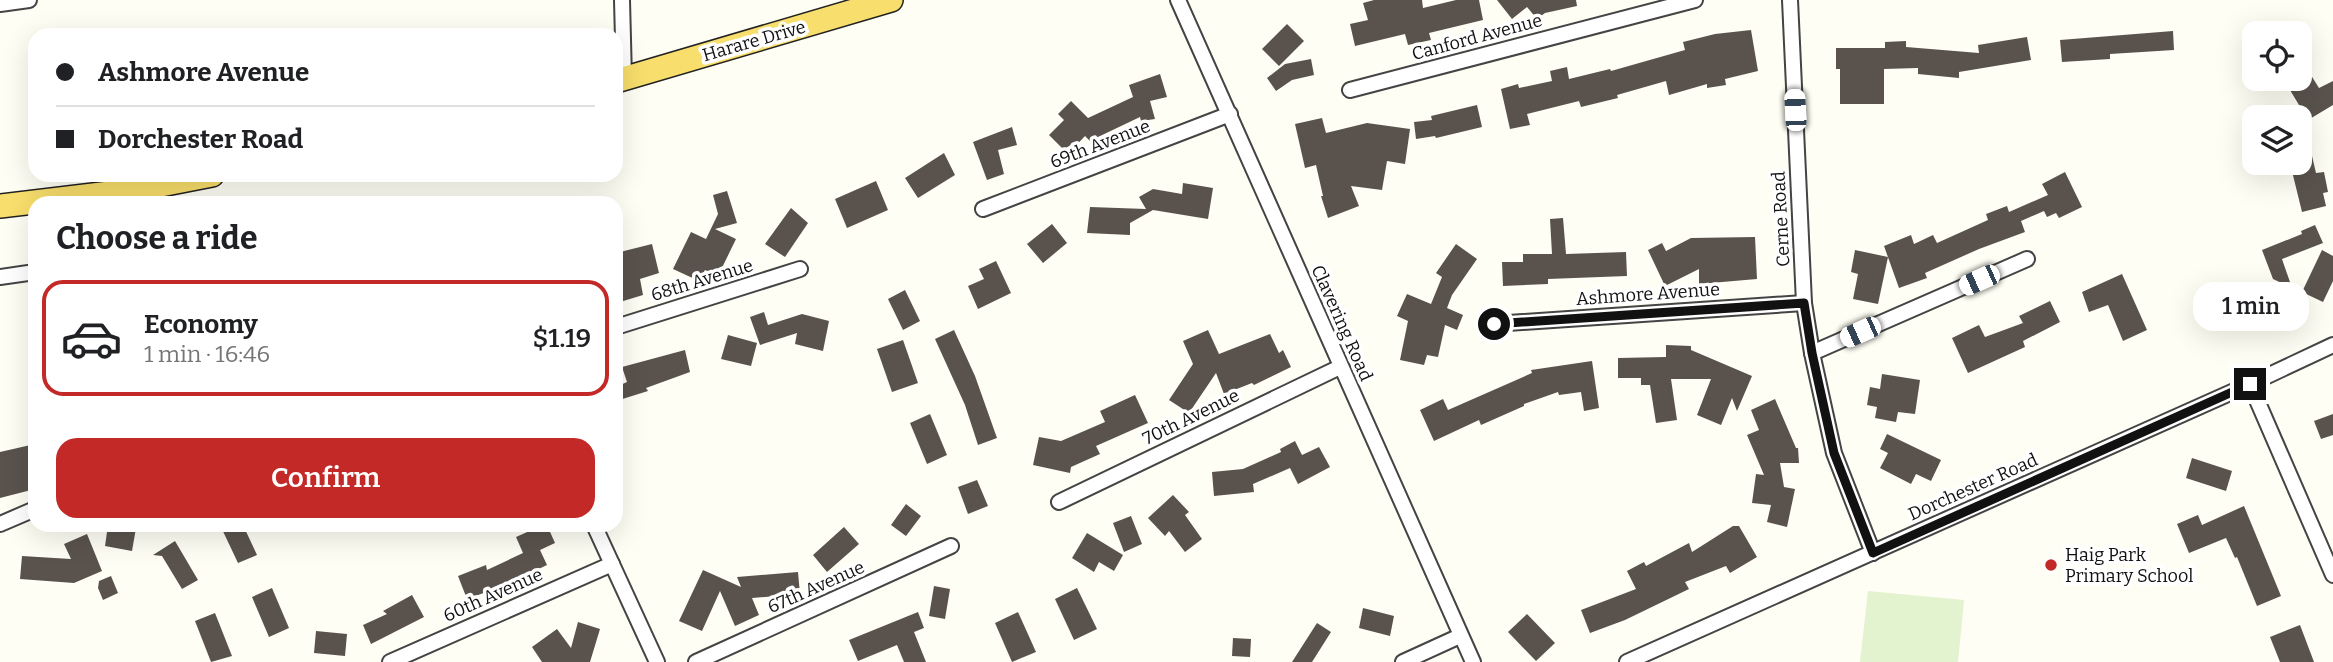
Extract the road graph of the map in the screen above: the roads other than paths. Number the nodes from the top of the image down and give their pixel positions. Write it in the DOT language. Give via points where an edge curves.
graph roads {
  1 [pos="29,0"];
  2 [pos="622,0"];
  3 [pos="891,0"];
  4 [pos="1178,0"];
  5 [pos="1695,0"];
  6 [pos="1790,0"];
  7 [pos="0,4"];
  8 [pos="621,28"];
  9 [pos="623,79"];
  10 [pos="1350,90"];
  11 [pos="1230,114"];
  12 [pos="176,182"];
  13 [pos="84,196"];
  14 [pos="28,203"];
  15 [pos="0,206"];
  16 [pos="983,209"];
  17 [pos="2027,259"];
  18 [pos="800,269"];
  19 [pos="28,273"];
  20 [pos="0,277"];
  21 [pos="1804,303"];
  22 [pos="1494,324"];
  23 [pos="623,325"];
  24 [pos="2333,345"];
  25 [pos="1812,353"];
  26 [pos="1340,367"];
  27 [pos="2250,384"];
  28 [pos="1059,502"];
  29 [pos="28,512"];
  30 [pos="0,524"];
  31 [pos="597,532"];
  32 [pos="951,547"];
  33 [pos="1873,553"];
  34 [pos="612,564"];
  35 [pos="2333,575"];
  36 [pos="1460,636"];
  37 [pos="390,662"];
  38 [pos="657,662"];
  39 [pos="696,662"];
  40 [pos="1403,662"];
  41 [pos="1473,662"];
  42 [pos="1627,662"];
  1 -- 7 [label="street"];
  2 -- 8 [label="street"];
  3 -- 9 [label="main road, Harare Drive"];
  4 -- 11 [label="street, Clavering Road"];
  5 -- 10 [label="street, Canford Avenue"];
  6 -- 21 [label="street, Cerne Road"];
  11 -- 16 [label="street, 69th Avenue"];
  11 -- 26 [label="street, Clavering Road"];
  12 -- 13 [label="main road"];
  14 -- 15 [label="main road"];
  17 -- 25 [label="street"];
  18 -- 23 [label="street, 68th Avenue"];
  19 -- 20 [label="street"];
  21 -- 22 [label="street, Ashmore Avenue"];
  21 -- 25 [label="street, Cerne Road"];
  24 -- 27 [label="street, Dorchester Road"];
  25 -- 33 [label="street, Cerne Road" via="1834,453"];
  26 -- 28 [label="street, 70th Avenue"];
  26 -- 36 [label="street, Clavering Road"];
  27 -- 33 [label="street, Dorchester Road"];
  27 -- 35 [label="street"];
  29 -- 30 [label="street"];
  31 -- 34 [label="street"];
  32 -- 39 [label="street, 67th Avenue"];
  33 -- 42 [label="street, Dorchester Road"];
  34 -- 37 [label="street, 60th Avenue"];
  34 -- 38 [label="street"];
  36 -- 40 [label="street"];
  36 -- 41 [label="street, Clavering Road"];
}
